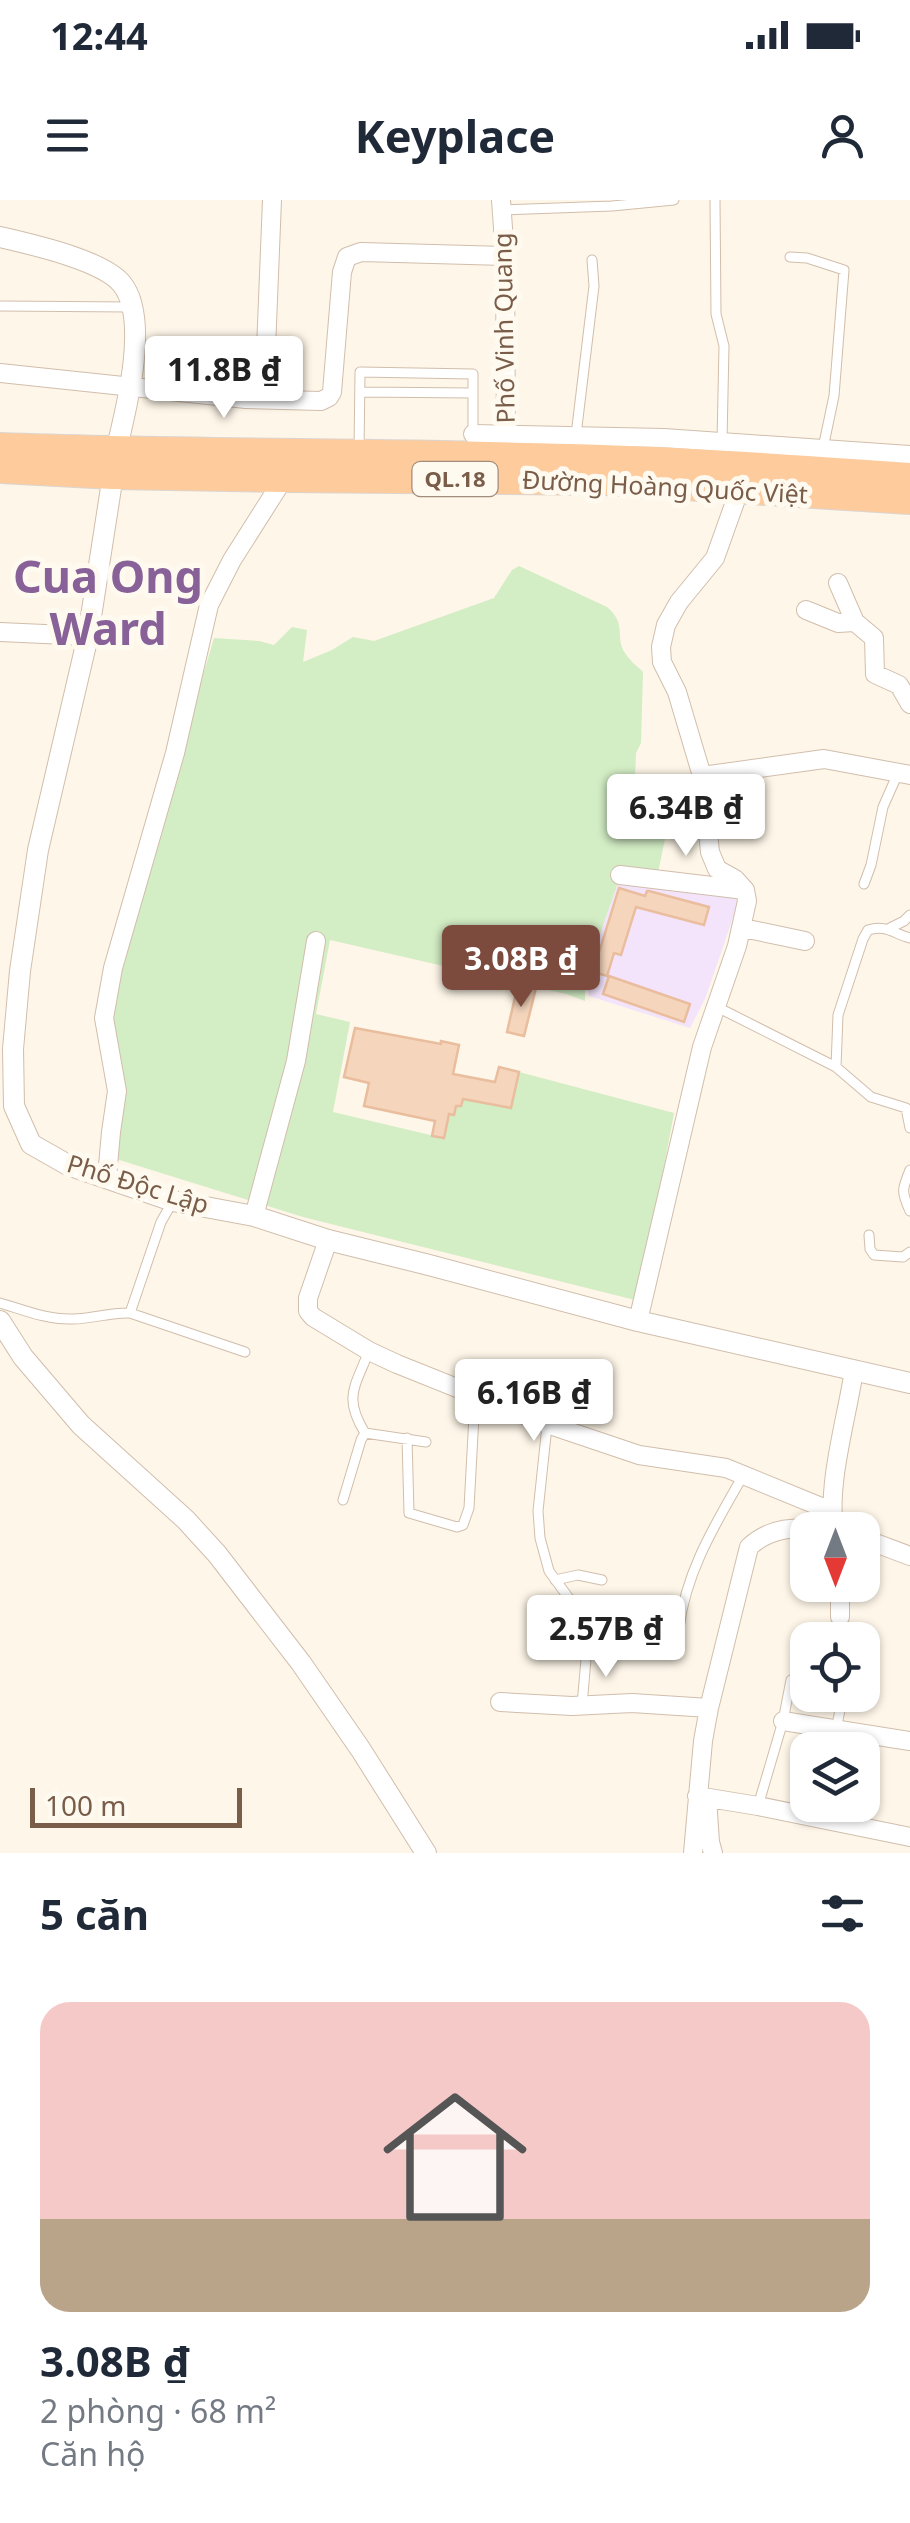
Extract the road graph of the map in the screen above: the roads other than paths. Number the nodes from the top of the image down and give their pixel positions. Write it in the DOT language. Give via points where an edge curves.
graph roads {
  1 [pos="272,200"];
  2 [pos="674,200"];
  3 [pos="715,200"];
  4 [pos="502,205"];
  5 [pos="0,237"];
  6 [pos="505,256"];
  7 [pos="790,258"];
  8 [pos="592,260"];
  9 [pos="0,306"];
  10 [pos="132,306"];
  11 [pos="0,373"];
  12 [pos="131,388"];
  13 [pos="360,392"];
  14 [pos="473,393"];
  15 [pos="264,399"];
  16 [pos="473,445"];
  17 [pos="506,446"];
  18 [pos="0,447"];
  19 [pos="575,447"];
  20 [pos="722,453"];
  21 [pos="358,454"];
  22 [pos="910,456"];
  23 [pos="820,460"];
  24 [pos="115,463"];
  25 [pos="0,469"];
  26 [pos="910,477"];
  27 [pos="284,478"];
  28 [pos="740,488"];
  29 [pos="910,500"];
  30 [pos="838,582"];
  31 [pos="806,610"];
  32 [pos="855,622"];
  33 [pos="0,632"];
  34 [pos="88,636"];
  35 [pos="910,704"];
  36 [pos="904,774"];
  37 [pos="702,776"];
  38 [pos="620,875"];
  39 [pos="864,884"];
  40 [pos="745,890"];
  41 [pos="910,915"];
  42 [pos="742,928"];
  43 [pos="890,928"];
  44 [pos="910,938"];
  45 [pos="316,941"];
  46 [pos="805,941"];
  47 [pos="717,1007"];
  48 [pos="836,1066"];
  49 [pos="7,1106"];
  50 [pos="910,1128"];
  51 [pos="910,1170"];
  52 [pos="107,1177"];
  53 [pos="174,1201"];
  54 [pos="910,1211"];
  55 [pos="254,1216"];
  56 [pos="869,1235"];
  57 [pos="328,1240"];
  58 [pos="910,1252"];
  59 [pos="0,1303"];
  60 [pos="130,1313"];
  61 [pos="0,1321"];
  62 [pos="638,1322"];
  63 [pos="369,1351"];
  64 [pos="245,1352"];
  65 [pos="854,1370"];
  66 [pos="910,1382"];
  67 [pos="475,1394"];
  68 [pos="547,1424"];
  69 [pos="365,1432"];
  70 [pos="407,1438"];
  71 [pos="426,1442"];
  72 [pos="744,1474"];
  73 [pos="344,1500"];
  74 [pos="824,1512"];
  75 [pos="834,1512"];
  76 [pos="790,1527"];
  77 [pos="880,1545"];
  78 [pos="910,1556"];
  79 [pos="555,1580"];
  80 [pos="602,1580"];
  81 [pos="840,1602"];
  82 [pos="840,1617"];
  83 [pos="679,1628"];
  84 [pos="790,1688"];
  85 [pos="500,1702"];
  86 [pos="582,1705"];
  87 [pos="709,1708"];
  88 [pos="840,1712"];
  89 [pos="782,1720"];
  90 [pos="836,1729"];
  91 [pos="835,1732"];
  92 [pos="910,1741"];
  93 [pos="702,1797"];
  94 [pos="758,1806"];
  95 [pos="790,1809"];
  96 [pos="857,1822"];
  97 [pos="910,1837"];
  98 [pos="426,1853"];
  99 [pos="693,1853"];
  100 [pos="713,1853"];
  1 -- 15 [label="street"];
  2 -- 4 [label="lane"];
  3 -- 20 [label="lane"];
  4 -- 6 [label="street, Phố Vinh Quang"];
  5 -- 10 [label="street" via="107,272 121,282"];
  6 -- 15 [label="street" via="347,257 332,392 321,401"];
  6 -- 17 [label="street, Phố Vinh Quang"];
  7 -- 23 [label="lane" via="844,270 834,396"];
  8 -- 19 [label="lane"];
  9 -- 10 [label="lane"];
  10 -- 12 [label="street, Phố Độc Lập"];
  11 -- 12 [label="street"];
  12 -- 15 [label="street"];
  12 -- 24 [label="street, Phố Độc Lập"];
  13 -- 14 [label="lane"];
  13 -- 14 [label="lane" via="360,372 473,374"];
  13 -- 21 [label="lane"];
  14 -- 16 [label="lane"];
  16 -- 17 [label="highway, Đường Hoàng Quốc Việt / QL.18"];
  16 -- 21 [label="highway, Đường Hoàng Quốc Việt / QL.18"];
  17 -- 19 [label="highway, Đường Hoàng Quốc Việt / QL.18"];
  18 -- 24 [label="highway, Đường Hoàng Quốc Việt / QL.18"];
  19 -- 20 [label="highway, Đường Hoàng Quốc Việt / QL.18"];
  20 -- 23 [label="highway, Đường Hoàng Quốc Việt / QL.18"];
  21 -- 24 [label="highway, Đường Hoàng Quốc Việt / QL.18"];
  22 -- 23 [label="street"];
  23 -- 26 [label="highway, Đường Hoàng Quốc Việt / QL.18"];
  24 -- 25 [label="highway, Đường Hoàng Quốc Việt / QL.18"];
  24 -- 27 [label="highway, Đường Hoàng Quốc Việt / QL.18"];
  24 -- 34 [label="street, Phố Độc Lập"];
  27 -- 28 [label="highway, Đường Hoàng Quốc Việt / QL.18" via="606,480"];
  27 -- 52 [label="street" via="209,605 113,968 104,1018 117,1091"];
  28 -- 29 [label="highway, Đường Hoàng Quốc Việt / QL.18"];
  28 -- 37 [label="street" via="715,558 679,602 661,647"];
  30 -- 32 [label="street"];
  31 -- 32 [label="street" via="838,623"];
  32 -- 35 [label="street" via="874,638 877,677 899,685"];
  33 -- 34 [label="street"];
  34 -- 49 [label="street, Phố Độc Lập" via="38,850"];
  36 -- 37 [label="street" via="824,759"];
  36 -- 39 [label="lane" via="883,807"];
  37 -- 40 [label="street" via="710,852 717,869"];
  38 -- 40 [label="street"];
  40 -- 42 [label="street"];
  41 -- 43 [label="lane"];
  42 -- 46 [label="street"];
  42 -- 47 [label="street"];
  43 -- 44 [label="lane"];
  43 -- 48 [label="lane" via="868,930 863,939 838,1015"];
  45 -- 55 [label="street" via="296,1060"];
  47 -- 48 [label="lane"];
  47 -- 62 [label="street"];
  48 -- 50 [label="lane" via="871,1098 906,1108"];
  49 -- 52 [label="street, Phố Độc Lập" via="30,1144"];
  51 -- 54 [label="lane" via="902,1186"];
  52 -- 53 [label="street, Phố Độc Lập"];
  53 -- 55 [label="street, Phố Độc Lập"];
  53 -- 60 [label="lane"];
  55 -- 57 [label="street, Phố Độc Lập"];
  56 -- 58 [label="lane" via="874,1255"];
  57 -- 62 [label="street, Phố Độc Lập"];
  57 -- 63 [label="street" via="308,1310"];
  59 -- 60 [label="lane" via="52,1319"];
  60 -- 64 [label="lane"];
  61 -- 98 [label="street" via="81,1425 217,1554 311,1678"];
  62 -- 65 [label="street, Phố Độc Lập"];
  63 -- 67 [label="street"];
  63 -- 69 [label="lane" via="352,1394"];
  65 -- 66 [label="street, Phố Độc Lập"];
  65 -- 75 [label="street"];
  67 -- 68 [label="street"];
  67 -- 70 [label="lane" via="464,1526 409,1513"];
  68 -- 72 [label="street" via="640,1455"];
  68 -- 79 [label="lane" via="538,1510"];
  69 -- 70 [label="lane"];
  69 -- 73 [label="lane"];
  70 -- 71 [label="lane"];
  72 -- 74 [label="street"];
  72 -- 83 [label="lane" via="693,1570"];
  76 -- 87 [label="street" via="749,1547"];
  77 -- 78 [label="street"];
  79 -- 80 [label="lane"];
  79 -- 86 [label="lane" via="585,1626"];
  81 -- 82 [label="street"];
  84 -- 89 [label="lane"];
  85 -- 86 [label="street"];
  86 -- 87 [label="street"];
  87 -- 93 [label="street"];
  88 -- 90 [label="lane"];
  89 -- 90 [label="street"];
  89 -- 94 [label="lane"];
  90 -- 91 [label="lane"];
  90 -- 92 [label="street"];
  93 -- 94 [label="street"];
  93 -- 99 [label="street"];
  93 -- 100 [label="street"];
  94 -- 95 [label="street"];
  96 -- 97 [label="street"];
}
